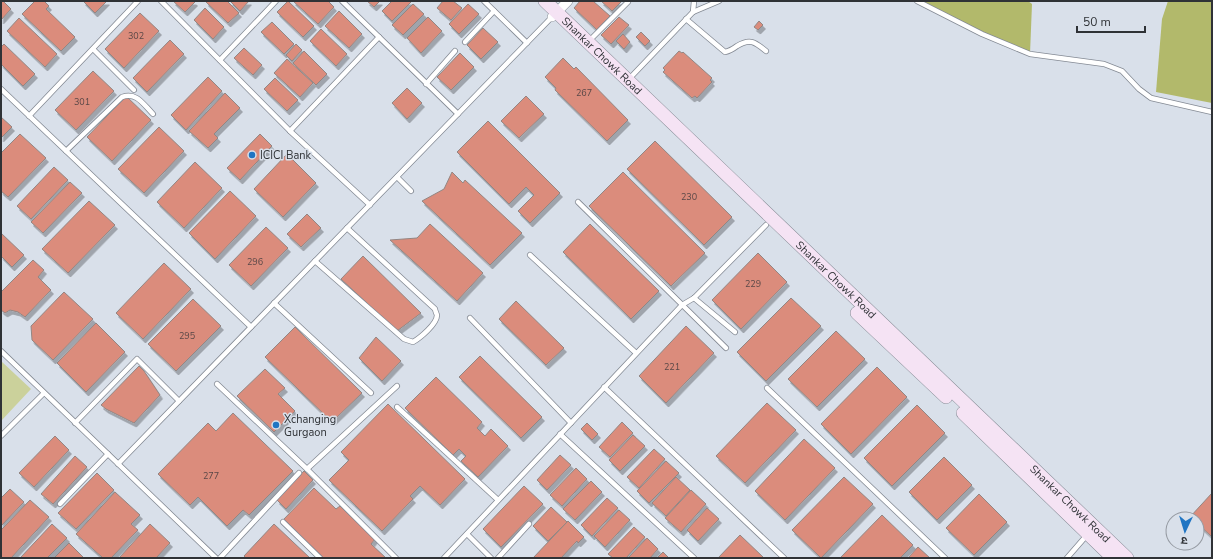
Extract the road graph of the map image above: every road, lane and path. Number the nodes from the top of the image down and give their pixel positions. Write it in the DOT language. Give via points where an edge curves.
graph roads {
  1 [pos="138,1"];
  2 [pos="161,1"];
  3 [pos="276,1"];
  4 [pos="342,1"];
  5 [pos="484,1"];
  6 [pos="536,1"];
  7 [pos="545,1"];
  8 [pos="568,1"];
  9 [pos="694,1"];
  10 [pos="719,1"];
  11 [pos="917,1"];
  12 [pos="628,2"];
  13 [pos="494,11"];
  14 [pos="693,12"];
  15 [pos="554,15"];
  16 [pos="686,19"];
  17 [pos="379,37"];
  18 [pos="465,42"];
  19 [pos="588,42"];
  20 [pos="527,43"];
  21 [pos="93,49"];
  22 [pos="455,51"];
  23 [pos="766,51"];
  24 [pos="220,60"];
  25 [pos="628,80"];
  26 [pos="426,84"];
  27 [pos="1,89"];
  28 [pos="134,90"];
  29 [pos="1212,112"];
  30 [pos="153,114"];
  31 [pos="458,114"];
  32 [pos="29,116"];
  33 [pos="290,131"];
  34 [pos="66,151"];
  35 [pos="397,177"];
  36 [pos="411,191"];
  37 [pos="578,202"];
  38 [pos="370,205"];
  39 [pos="766,225"];
  40 [pos="347,228"];
  41 [pos="530,255"];
  42 [pos="314,261"];
  43 [pos="694,298"];
  44 [pos="274,303"];
  45 [pos="682,305"];
  46 [pos="470,318"];
  47 [pos="251,327"];
  48 [pos="735,332"];
  49 [pos="726,348"];
  50 [pos="1,351"];
  51 [pos="636,354"];
  52 [pos="217,384"];
  53 [pos="397,386"];
  54 [pos="604,387"];
  55 [pos="767,388"];
  56 [pos="44,393"];
  57 [pos="371,393"];
  58 [pos="179,401"];
  59 [pos="397,406"];
  60 [pos="571,422"];
  61 [pos="76,423"];
  62 [pos="560,434"];
  63 [pos="1,436"];
  64 [pos="108,454"];
  65 [pos="118,464"];
  66 [pos="307,469"];
  67 [pos="299,473"];
  68 [pos="498,500"];
  69 [pos="60,504"];
  70 [pos="283,522"];
  71 [pos="529,524"];
  72 [pos="466,534"];
  73 [pos="1088,534"];
  74 [pos="216,558"];
  75 [pos="220,558"];
  76 [pos="320,558"];
  77 [pos="396,558"];
  78 [pos="444,558"];
  79 [pos="491,558"];
  80 [pos="498,558"];
  81 [pos="694,558"];
  82 [pos="784,558"];
  83 [pos="945,558"];
  84 [pos="1067,558"];
  85 [pos="1112,558"];
  86 [pos="1127,558"];
  1 -- 21 [label="lane"];
  2 -- 24 [label="lane"];
  3 -- 24 [label="lane"];
  4 -- 17 [label="lane"];
  5 -- 13 [label="lane"];
  6 -- 15 [label="main road, Shankar Chowk Road"];
  7 -- 15 [label="main road, Shankar Chowk Road"];
  8 -- 15 [label="street"];
  9 -- 14 [label="lane"];
  10 -- 14 [label="lane"];
  11 -- 29 [label="lane" via="982,34 1030,54 1104,64 1122,72 1151,98"];
  12 -- 19 [label="lane"];
  13 -- 18 [label="lane"];
  13 -- 20 [label="lane"];
  14 -- 16 [label="lane"];
  15 -- 19 [label="main road, Shankar Chowk Road"];
  15 -- 20 [label="lane"];
  15 -- 39 [label="main road, Shankar Chowk Road"];
  16 -- 23 [label="lane" via="725,52 744,42 756,43"];
  16 -- 25 [label="lane"];
  17 -- 26 [label="lane"];
  17 -- 33 [label="lane"];
  19 -- 25 [label="main road, Shankar Chowk Road"];
  20 -- 31 [label="lane"];
  21 -- 28 [label="lane"];
  21 -- 32 [label="lane"];
  22 -- 26 [label="lane"];
  24 -- 33 [label="lane"];
  25 -- 86 [label="main road, Shankar Chowk Road"];
  26 -- 31 [label="lane"];
  27 -- 32 [label="lane"];
  30 -- 34 [label="lane" via="134,96 122,97"];
  31 -- 35 [label="lane"];
  32 -- 34 [label="lane"];
  33 -- 38 [label="lane"];
  34 -- 47 [label="lane"];
  35 -- 36 [label="lane"];
  35 -- 38 [label="lane"];
  37 -- 45 [label="lane"];
  38 -- 40 [label="lane"];
  39 -- 43 [label="lane"];
  39 -- 73 [label="main road, Shankar Chowk Road"];
  40 -- 42 [label="lane"];
  40 -- 42 [label="lane" via="435,309 435,322 420,338 413,342 404,339"];
  41 -- 51 [label="lane"];
  42 -- 44 [label="lane"];
  43 -- 45 [label="lane"];
  43 -- 48 [label="lane"];
  44 -- 47 [label="lane"];
  44 -- 57 [label="lane"];
  45 -- 49 [label="lane"];
  45 -- 51 [label="lane"];
  46 -- 60 [label="lane"];
  47 -- 58 [label="lane"];
  50 -- 56 [label="lane"];
  51 -- 54 [label="lane"];
  52 -- 66 [label="lane"];
  53 -- 66 [label="lane"];
  54 -- 60 [label="lane"];
  54 -- 82 [label="lane"];
  55 -- 83 [label="lane"];
  56 -- 61 [label="lane"];
  56 -- 63 [label="lane"];
  58 -- 61 [label="lane" via="137,359"];
  58 -- 65 [label="lane"];
  59 -- 68 [label="lane"];
  60 -- 62 [label="lane"];
  61 -- 64 [label="lane"];
  62 -- 68 [label="lane"];
  62 -- 81 [label="lane"];
  64 -- 65 [label="lane"];
  64 -- 69 [label="lane"];
  65 -- 74 [label="lane"];
  66 -- 77 [label="lane"];
  67 -- 75 [label="lane"];
  68 -- 72 [label="lane"];
  70 -- 76 [label="lane"];
  71 -- 80 [label="lane"];
  72 -- 78 [label="lane"];
  72 -- 79 [label="lane"];
  73 -- 84 [label="lane"];
  73 -- 85 [label="main road, Shankar Chowk Road"];
}
